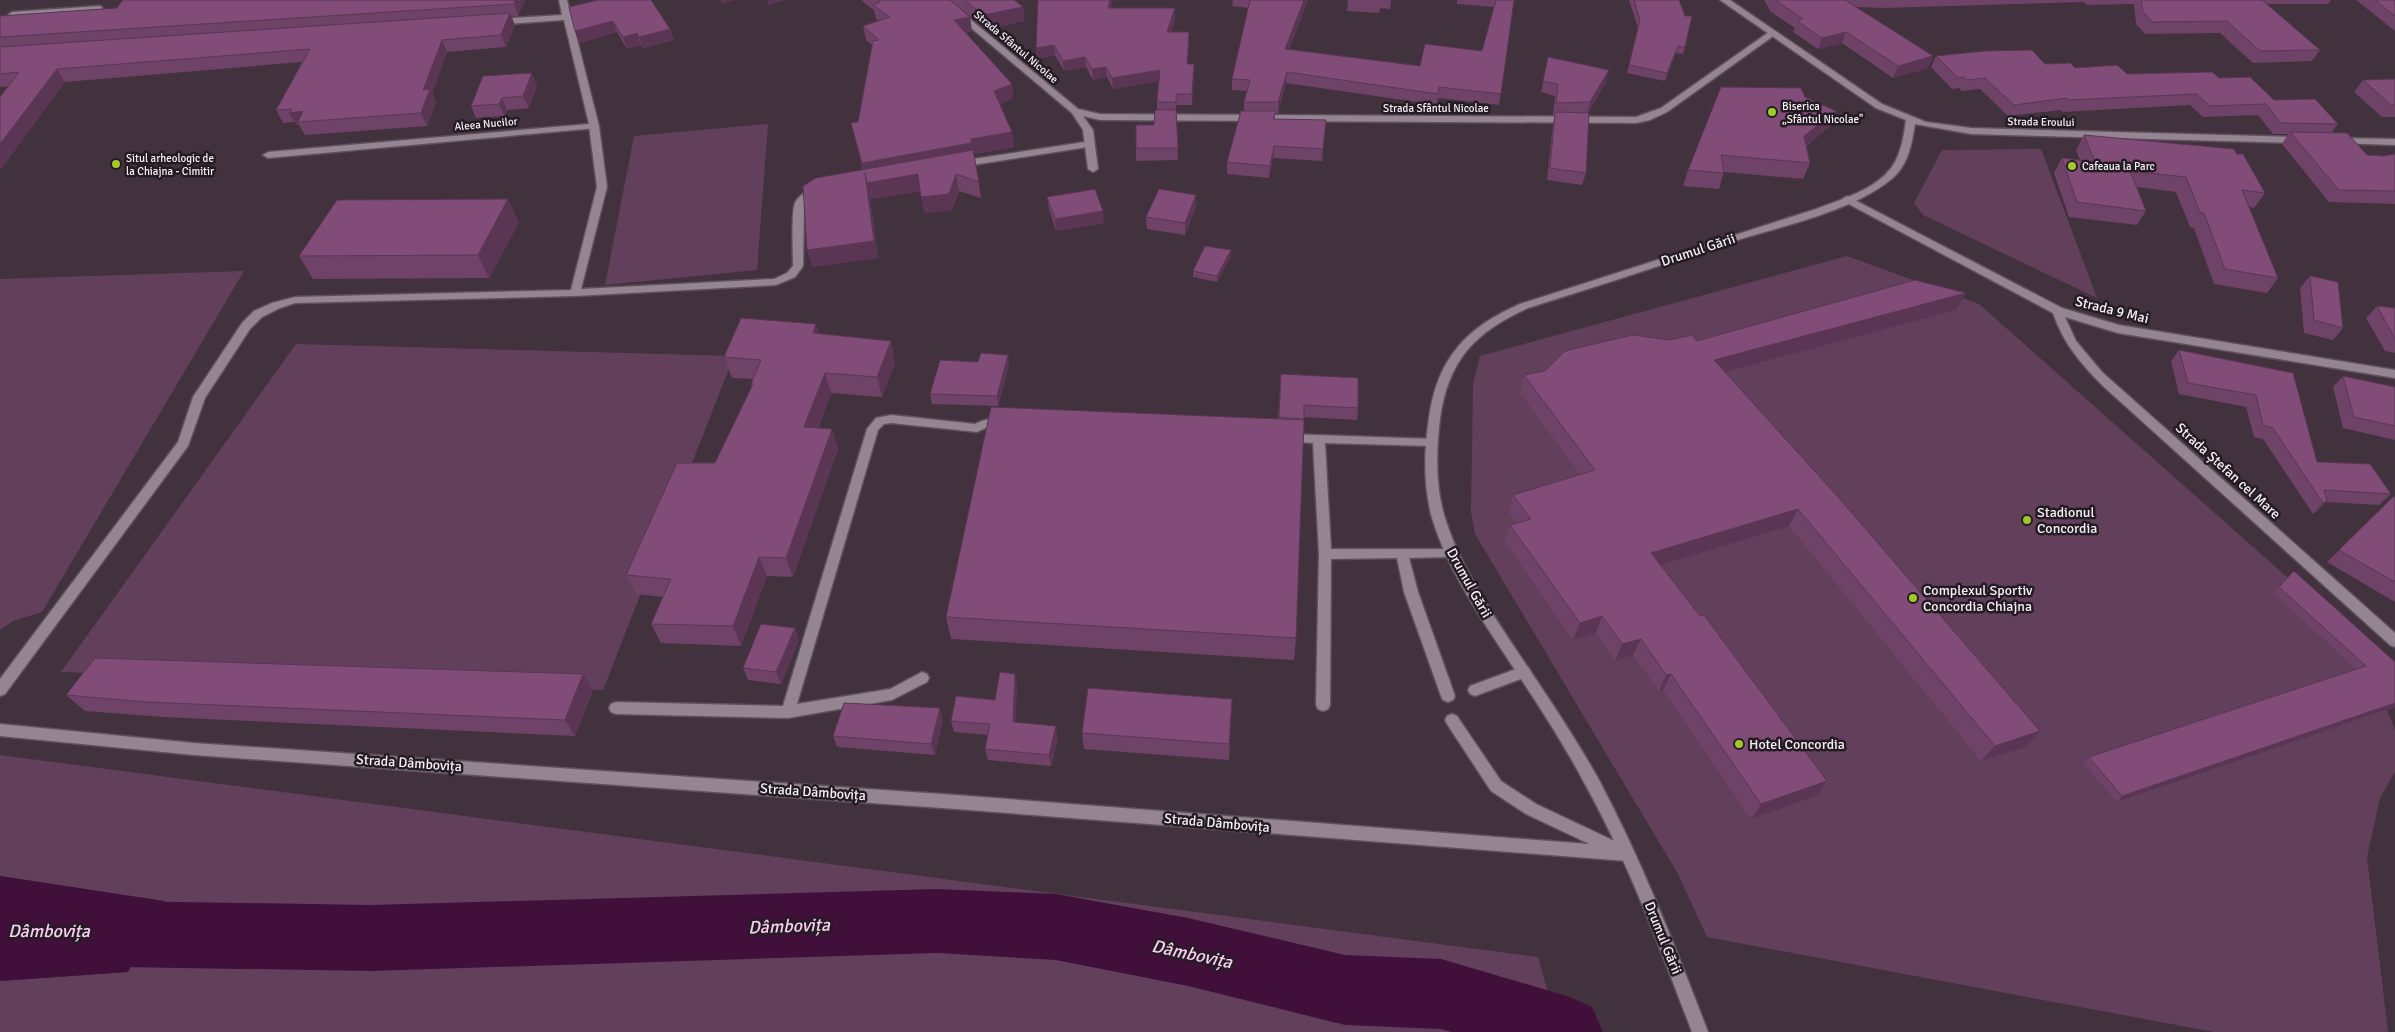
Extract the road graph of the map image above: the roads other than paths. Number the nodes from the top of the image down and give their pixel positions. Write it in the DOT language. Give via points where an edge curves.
graph roads {
  1 [pos="563,0"];
  2 [pos="942,0"];
  3 [pos="1724,0"];
  4 [pos="110,8"];
  5 [pos="12,15"];
  6 [pos="567,17"];
  7 [pos="487,22"];
  8 [pos="1772,34"];
  9 [pos="1075,110"];
  10 [pos="1911,120"];
  11 [pos="594,126"];
  12 [pos="2306,140"];
  13 [pos="2326,140"];
  14 [pos="2395,142"];
  15 [pos="1091,144"];
  16 [pos="268,154"];
  17 [pos="949,166"];
  18 [pos="1093,169"];
  19 [pos="831,188"];
  20 [pos="1847,198"];
  21 [pos="575,293"];
  22 [pos="2058,311"];
  23 [pos="2395,374"];
  24 [pos="1012,423"];
  25 [pos="1278,437"];
  26 [pos="1319,439"];
  27 [pos="1430,442"];
  28 [pos="1449,552"];
  29 [pos="1402,553"];
  30 [pos="1325,554"];
  31 [pos="2395,641"];
  32 [pos="1524,672"];
  33 [pos="922,678"];
  34 [pos="0,690"];
  35 [pos="1475,690"];
  36 [pos="1448,696"];
  37 [pos="1323,705"];
  38 [pos="616,708"];
  39 [pos="788,712"];
  40 [pos="1452,720"];
  41 [pos="0,730"];
  42 [pos="1627,854"];
  43 [pos="1700,1032"];
  1 -- 6 [label="street"];
  2 -- 9 [label="street, Strada Sfântul Nicolae"];
  3 -- 8 [label="street, Strada Eroului"];
  4 -- 5 [label="street"];
  6 -- 7 [label="street"];
  6 -- 11 [label="street"];
  8 -- 9 [label="street, Strada Sfântul Nicolae" via="1664,110 1636,120 1100,117"];
  8 -- 10 [label="street, Strada Eroului" via="1878,106"];
  9 -- 15 [label="street, Strada Sfântul Nicolae" via="1088,130"];
  10 -- 12 [label="street, Strada Eroului" via="1971,131"];
  10 -- 20 [label="street, Drumul Gării" via="1906,149 1898,166 1880,183"];
  11 -- 16 [label="street, Aleea Nucilor"];
  11 -- 21 [label="street" via="602,187"];
  13 -- 14 [label="street"];
  15 -- 17 [label="street"];
  15 -- 18 [label="street, Strada Sfântul Nicolae"];
  19 -- 21 [label="street" via="805,197 799,204 798,266 791,275 776,282"];
  20 -- 22 [label="street, Strada 9 Mai"];
  20 -- 27 [label="street, Drumul Gării" via="1787,222 1500,316 1480,329 1455,356 1439,392"];
  21 -- 34 [label="street" via="295,300 258,314 246,326 199,397 184,442"];
  22 -- 23 [label="street, Strada 9 Mai" via="2118,329"];
  22 -- 31 [label="street, Strada Ștefan cel Mare" via="2070,344 2107,383"];
  24 -- 39 [label="street" via="992,422 977,428 892,419 880,421 872,429"];
  25 -- 26 [label="street"];
  26 -- 27 [label="street"];
  26 -- 30 [label="street"];
  27 -- 28 [label="street, Drumul Gării" via="1433,499"];
  28 -- 29 [label="street"];
  28 -- 32 [label="street, Drumul Gării"];
  29 -- 30 [label="street"];
  29 -- 36 [label="street" via="1410,592"];
  30 -- 37 [label="street"];
  32 -- 35 [label="street"];
  32 -- 42 [label="street, Drumul Gării" via="1602,801"];
  33 -- 39 [label="street" via="892,694"];
  38 -- 39 [label="street"];
  40 -- 42 [label="street" via="1496,786 1531,810"];
  41 -- 42 [label="street, Strada Dâmbovița" via="194,749 956,802"];
  42 -- 43 [label="street, Drumul Gării"];
}
